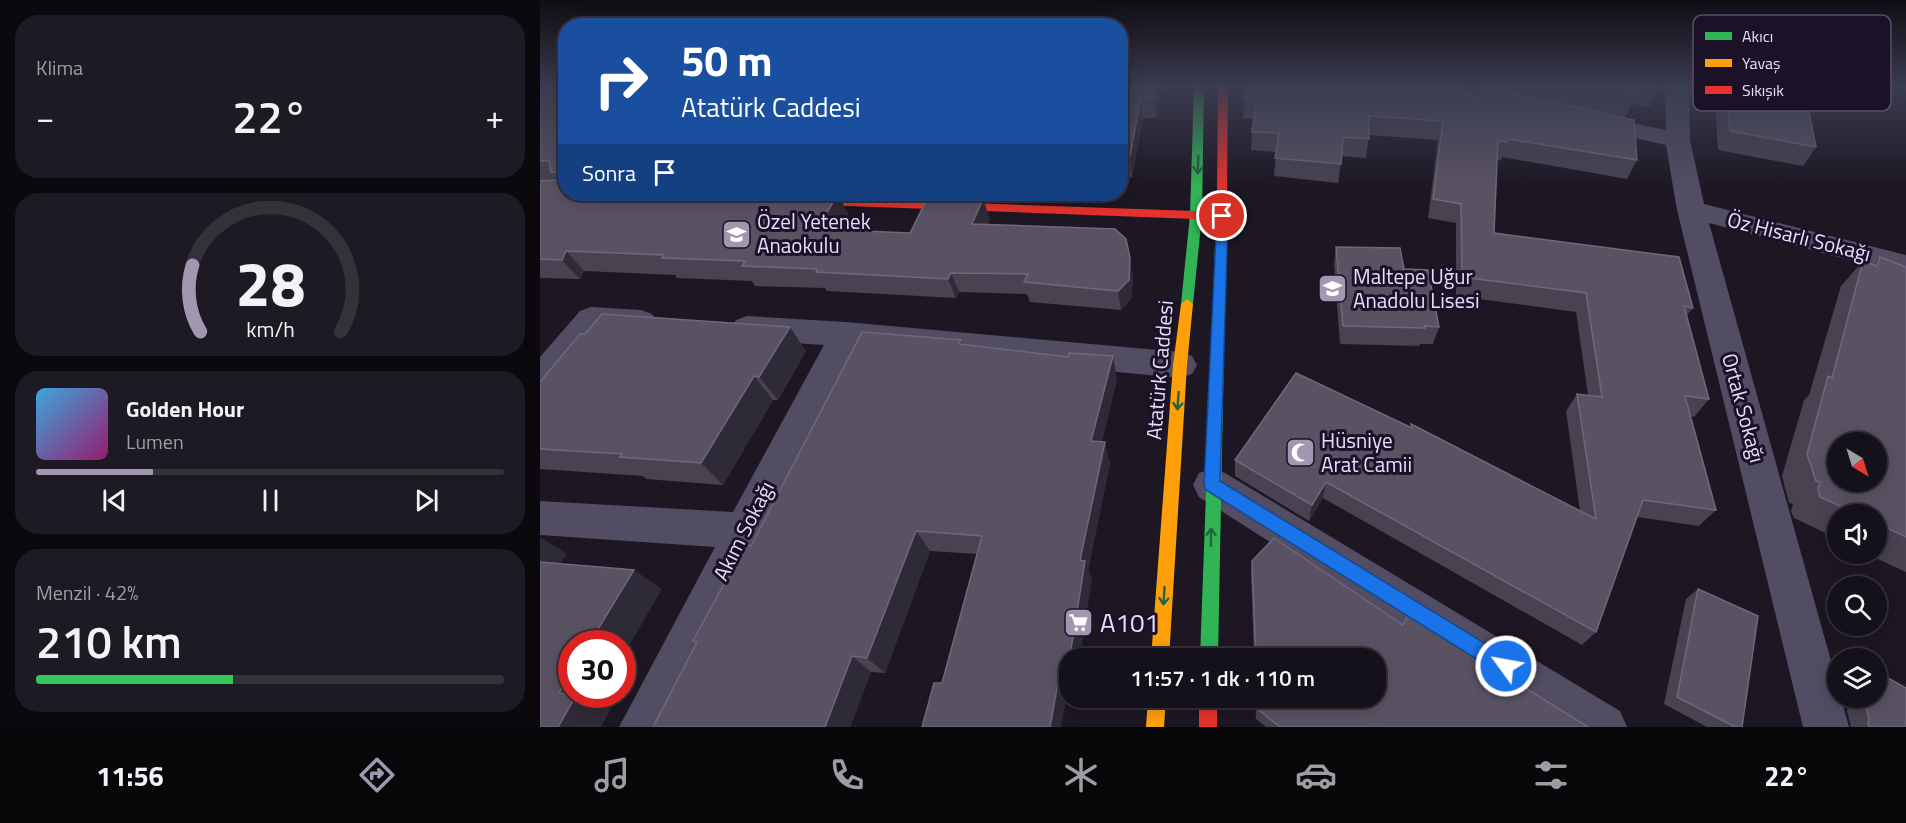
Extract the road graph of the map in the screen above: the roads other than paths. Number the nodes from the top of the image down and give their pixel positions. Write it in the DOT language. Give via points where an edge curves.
graph roads {
  1 [pos="1198,120"];
  2 [pos="1223,120"];
  3 [pos="1583,120"];
  4 [pos="1678,120"];
  5 [pos="1678,140"];
  6 [pos="817,201"];
  7 [pos="1691,210"];
  8 [pos="1196,215"];
  9 [pos="1222,216"];
  10 [pos="1906,265"];
  11 [pos="672,324"];
  12 [pos="718,327"];
  13 [pos="846,334"];
  14 [pos="1180,365"];
  15 [pos="540,380"];
  16 [pos="1212,485"];
  17 [pos="540,518"];
  18 [pos="744,531"];
  19 [pos="1161,648"];
  20 [pos="1209,648"];
  21 [pos="1157,708"];
  22 [pos="1208,708"];
  23 [pos="642,727"];
  24 [pos="1155,727"];
  25 [pos="1208,727"];
  26 [pos="1604,727"];
  27 [pos="1826,727"];
  1 -- 8 [label="main road, Atatürk Caddesi, one-way"];
  2 -- 9 [label="main road"];
  3 -- 5 [label="street"];
  4 -- 5 [label="street, Ortak Sokağı"];
  5 -- 7 [label="street, Ortak Sokağı"];
  6 -- 8 [label="main road"];
  7 -- 10 [label="street, Öz Hisarlı Sokağı"];
  7 -- 27 [label="street, Ortak Sokağı"];
  8 -- 9 [label="main road"];
  8 -- 14 [label="main road, Atatürk Caddesi"];
  9 -- 16 [label="main road"];
  11 -- 15 [label="street" via="591,319"];
  12 -- 13 [label="street"];
  13 -- 14 [label="street"];
  13 -- 18 [label="street, Akım Sokağı"];
  14 -- 19 [label="main road, Atatürk Caddesi, one-way"];
  20 -- 16 [label="main road, one-way"];
  16 -- 26 [label="street"];
  17 -- 18 [label="street"];
  18 -- 23 [label="street, Akım Sokağı"];
  21 -- 24 [label="main road"];
  22 -- 25 [label="main road"];
}
